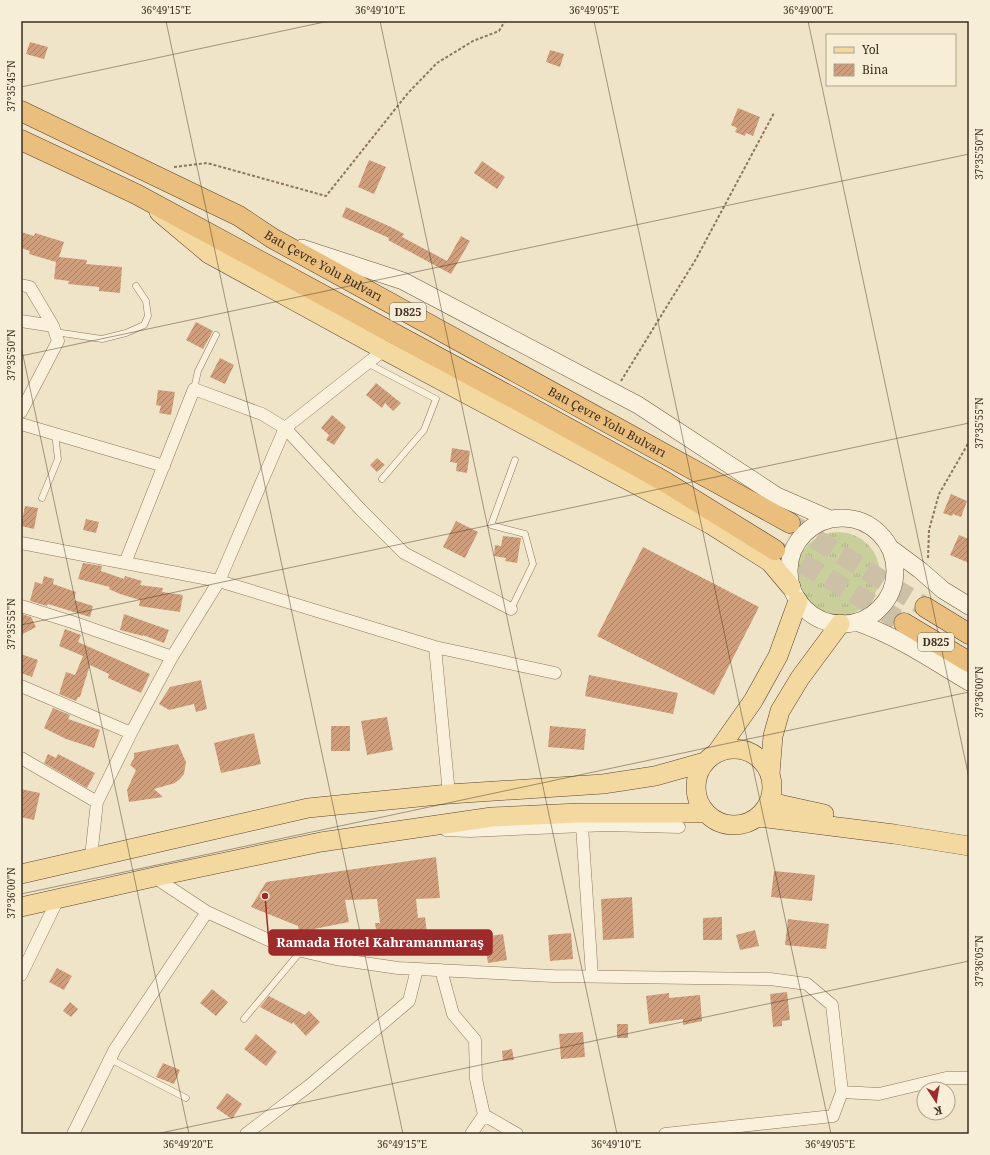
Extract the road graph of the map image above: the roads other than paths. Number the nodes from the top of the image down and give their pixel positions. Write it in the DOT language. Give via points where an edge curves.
graph roads {
  1 [pos="21,111"];
  2 [pos="21,140"];
  3 [pos="136,194"];
  4 [pos="272,238"];
  5 [pos="21,285"];
  6 [pos="136,286"];
  7 [pos="21,321"];
  8 [pos="54,329"];
  9 [pos="216,335"];
  10 [pos="384,350"];
  11 [pos="367,363"];
  12 [pos="194,390"];
  13 [pos="21,412"];
  14 [pos="21,424"];
  15 [pos="285,428"];
  16 [pos="55,434"];
  17 [pos="515,460"];
  18 [pos="164,466"];
  19 [pos="382,479"];
  20 [pos="42,498"];
  21 [pos="830,519"];
  22 [pos="790,523"];
  23 [pos="21,543"];
  24 [pos="890,547"];
  25 [pos="775,550"];
  26 [pos="125,563"];
  27 [pos="219,581"];
  28 [pos="794,594"];
  29 [pos="21,606"];
  30 [pos="969,606"];
  31 [pos="925,607"];
  32 [pos="510,609"];
  33 [pos="848,623"];
  34 [pos="904,623"];
  35 [pos="969,634"];
  36 [pos="435,647"];
  37 [pos="172,658"];
  38 [pos="969,662"];
  39 [pos="555,673"];
  40 [pos="969,682"];
  41 [pos="21,686"];
  42 [pos="131,733"];
  43 [pos="711,757"];
  44 [pos="21,758"];
  45 [pos="770,774"];
  46 [pos="449,794"];
  47 [pos="770,801"];
  48 [pos="97,802"];
  49 [pos="706,814"];
  50 [pos="758,817"];
  51 [pos="582,826"];
  52 [pos="679,827"];
  53 [pos="417,828"];
  54 [pos="969,838"];
  55 [pos="969,846"];
  56 [pos="92,857"];
  57 [pos="21,874"];
  58 [pos="154,877"];
  59 [pos="58,899"];
  60 [pos="21,908"];
  61 [pos="207,912"];
  62 [pos="301,951"];
  63 [pos="417,969"];
  64 [pos="441,970"];
  65 [pos="21,975"];
  66 [pos="592,976"];
  67 [pos="244,1019"];
  68 [pos="110,1059"];
  69 [pos="969,1078"];
  70 [pos="842,1092"];
  71 [pos="186,1098"];
  72 [pos="484,1115"];
  73 [pos="73,1134"];
  74 [pos="246,1134"];
  75 [pos="471,1134"];
  76 [pos="517,1134"];
  77 [pos="665,1134"];
  1 -- 4 [label="highway, Batı Çevre Yolu Bulvarı / D825" via="239,216"];
  2 -- 3 [label="highway, Batı Çevre Yolu Bulvarı / D825"];
  3 -- 10 [label="main road" via="210,254"];
  3 -- 25 [label="highway, Batı Çevre Yolu Bulvarı / D825" via="662,480"];
  4 -- 21 [label="main road" via="402,281 638,404 776,496"];
  4 -- 22 [label="highway, Batı Çevre Yolu Bulvarı / D825"];
  5 -- 8 [label="street" via="30,287"];
  6 -- 8 [label="lane" via="146,301 148,316 144,325 102,339"];
  7 -- 8 [label="street"];
  8 -- 13 [label="street" via="58,341"];
  9 -- 12 [label="lane" via="198,371"];
  10 -- 11 [label="street"];
  10 -- 28 [label="main road" via="710,524 770,562"];
  11 -- 15 [label="street"];
  11 -- 19 [label="lane" via="436,399 424,430"];
  12 -- 15 [label="street" via="262,414"];
  12 -- 18 [label="street"];
  14 -- 16 [label="street"];
  15 -- 27 [label="street"];
  15 -- 32 [label="street" via="404,553"];
  16 -- 18 [label="street"];
  16 -- 20 [label="lane" via="58,459"];
  17 -- 32 [label="lane" via="491,525 525,534 533,564"];
  18 -- 26 [label="street"];
  21 -- 24 [label="main road" via="847,518 864,522 879,532"];
  21 -- 28 [label="main road" via="814,526 800,537 792,552 789,564"];
  23 -- 26 [label="street"];
  24 -- 30 [label="main road" via="943,590"];
  24 -- 33 [label="main road" via="895,577 891,592 871,616"];
  26 -- 27 [label="street"];
  27 -- 36 [label="street"];
  27 -- 37 [label="street"];
  28 -- 33 [label="main road" via="809,613 824,621"];
  28 -- 43 [label="main road" via="778,656 753,700"];
  29 -- 37 [label="street"];
  31 -- 35 [label="highway, D825"];
  33 -- 40 [label="main road" via="877,630"];
  33 -- 45 [label="main road" via="800,678 780,712 773,736"];
  34 -- 38 [label="highway, D825"];
  36 -- 39 [label="street"];
  36 -- 46 [label="street"];
  37 -- 42 [label="street"];
  41 -- 42 [label="street"];
  42 -- 48 [label="street"];
  43 -- 45 [label="main road" via="733,749 748,751 762,760"];
  43 -- 46 [label="main road" via="655,776 603,784"];
  43 -- 49 [label="main road" via="697,776 696,792"];
  44 -- 48 [label="street"];
  45 -- 47 [label="main road"];
  46 -- 56 [label="main road" via="308,808"];
  47 -- 50 [label="main road"];
  47 -- 54 [label="main road" via="808,811"];
  48 -- 56 [label="street"];
  49 -- 50 [label="main road" via="720,822 735,825 751,822"];
  49 -- 53 [label="main road" via="579,813 500,816"];
  50 -- 55 [label="main road"];
  51 -- 52 [label="street"];
  51 -- 53 [label="street" via="470,831"];
  51 -- 66 [label="street"];
  53 -- 58 [label="main road" via="321,842"];
  56 -- 57 [label="main road"];
  58 -- 59 [label="main road"];
  58 -- 61 [label="street"];
  59 -- 60 [label="main road"];
  59 -- 65 [label="street"];
  61 -- 62 [label="street" via="284,947"];
  61 -- 68 [label="street"];
  62 -- 63 [label="street" via="336,959"];
  62 -- 67 [label="lane"];
  63 -- 64 [label="street"];
  63 -- 74 [label="street" via="409,1001"];
  64 -- 66 [label="street"];
  64 -- 72 [label="street" via="453,1014 475,1040 476,1079"];
  66 -- 70 [label="street" via="770,979 807,984 832,1005"];
  68 -- 71 [label="lane"];
  68 -- 73 [label="street"];
  69 -- 70 [label="street" via="946,1078 879,1094"];
  70 -- 77 [label="street" via="833,1116"];
  72 -- 75 [label="street"];
  72 -- 76 [label="street"];
}
